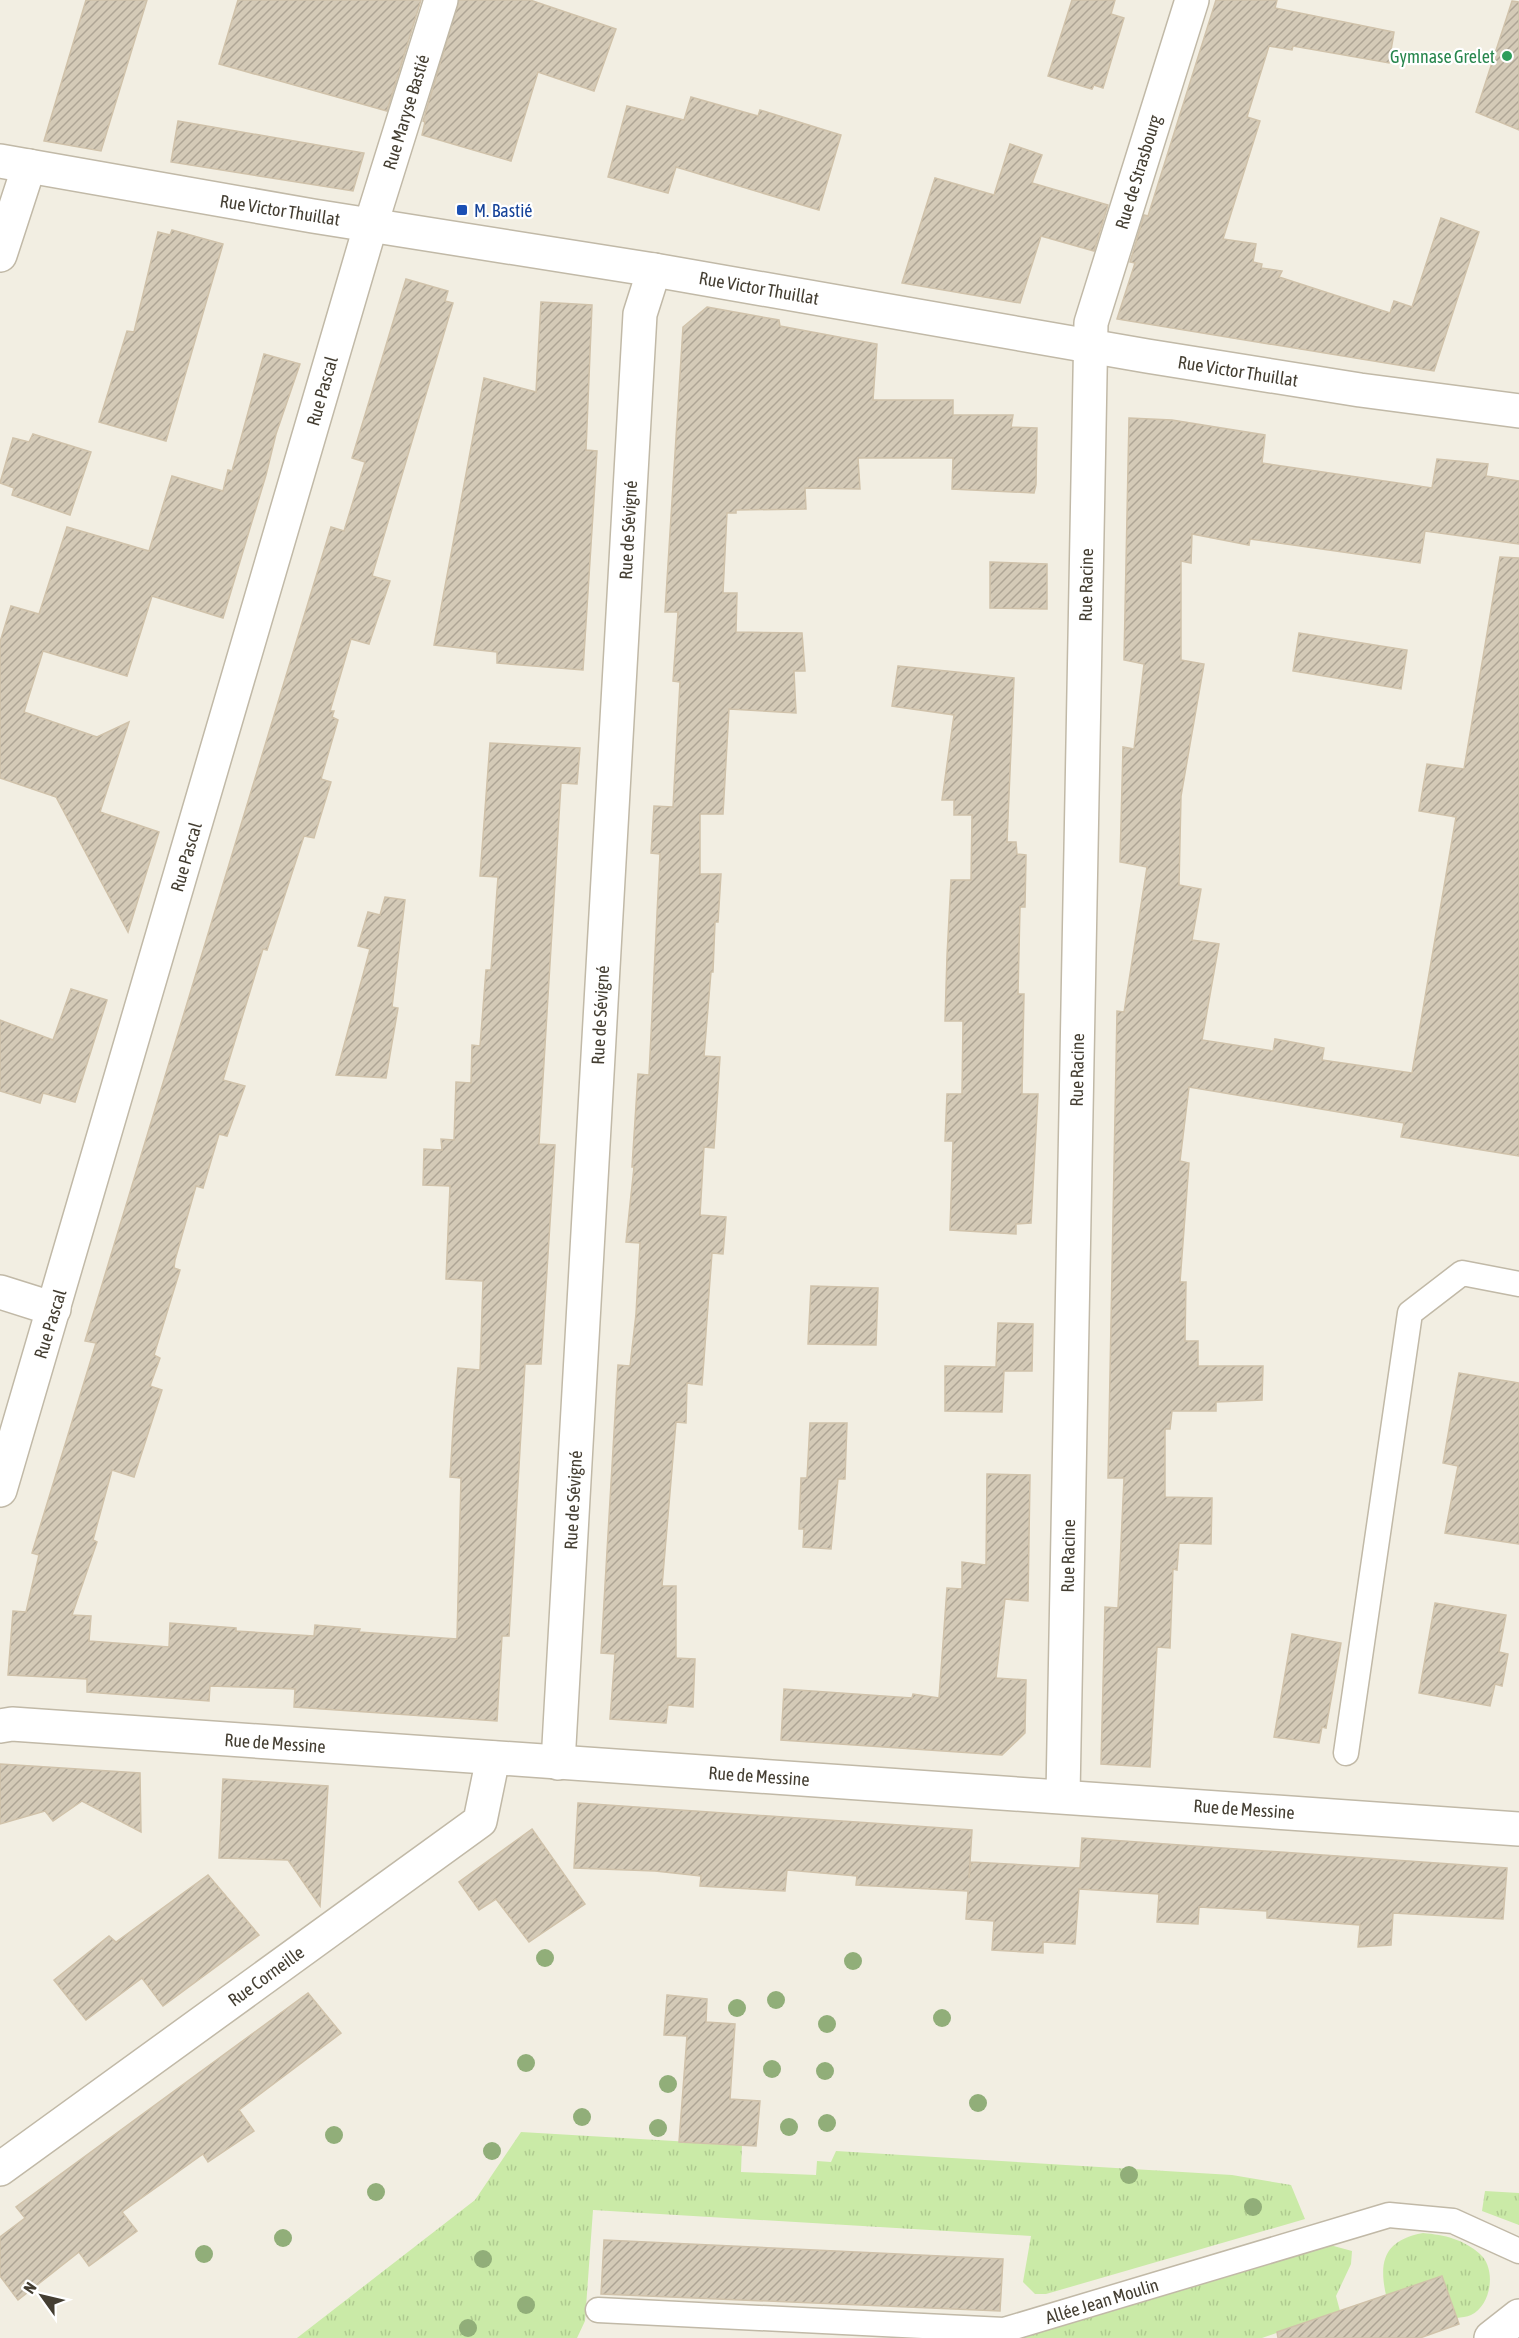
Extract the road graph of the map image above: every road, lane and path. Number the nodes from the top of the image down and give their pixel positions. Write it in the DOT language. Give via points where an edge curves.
graph roads {
  1 [pos="441,0"];
  2 [pos="1192,0"];
  3 [pos="15,164"];
  4 [pos="371,224"];
  5 [pos="0,255"];
  6 [pos="654,270"];
  7 [pos="1090,345"];
  8 [pos="1519,411"];
  9 [pos="1519,1284"];
  10 [pos="0,1292"];
  11 [pos="54,1309"];
  12 [pos="0,1490"];
  13 [pos="0,1726"];
  14 [pos="1346,1753"];
  15 [pos="493,1758"];
  16 [pos="558,1763"];
  17 [pos="1064,1796"];
  18 [pos="1519,1829"];
  19 [pos="0,2169"];
  20 [pos="1519,2251"];
  21 [pos="598,2310"];
  22 [pos="1519,2316"];
  23 [pos="1491,2338"];
  1 -- 4 [label="street, Rue Maryse Bastié"];
  2 -- 7 [label="street, Rue de Strasbourg" via="1091,323"];
  3 -- 4 [label="street, Rue Victor Thuillat"];
  3 -- 5 [label="street"];
  4 -- 6 [label="street, Rue Victor Thuillat"];
  4 -- 11 [label="street, Rue Pascal"];
  6 -- 7 [label="street, Rue Victor Thuillat"];
  6 -- 16 [label="street, Rue de Sévigné" via="640,314"];
  7 -- 8 [label="street, Rue Victor Thuillat" via="1360,390"];
  7 -- 17 [label="street, Rue Racine"];
  9 -- 14 [label="lane" via="1461,1273 1410,1313"];
  10 -- 11 [label="street"];
  11 -- 12 [label="street, Rue Pascal"];
  13 -- 15 [label="street, Rue de Messine"];
  15 -- 16 [label="street, Rue de Messine"];
  15 -- 19 [label="street, Rue Corneille" via="480,1821"];
  16 -- 17 [label="street, Rue de Messine"];
  17 -- 18 [label="street, Rue de Messine"];
  20 -- 21 [label="lane, Allée Jean Moulin" via="1453,2221 1389,2215 1004,2330"];
  22 -- 23 [label="street"];
}
